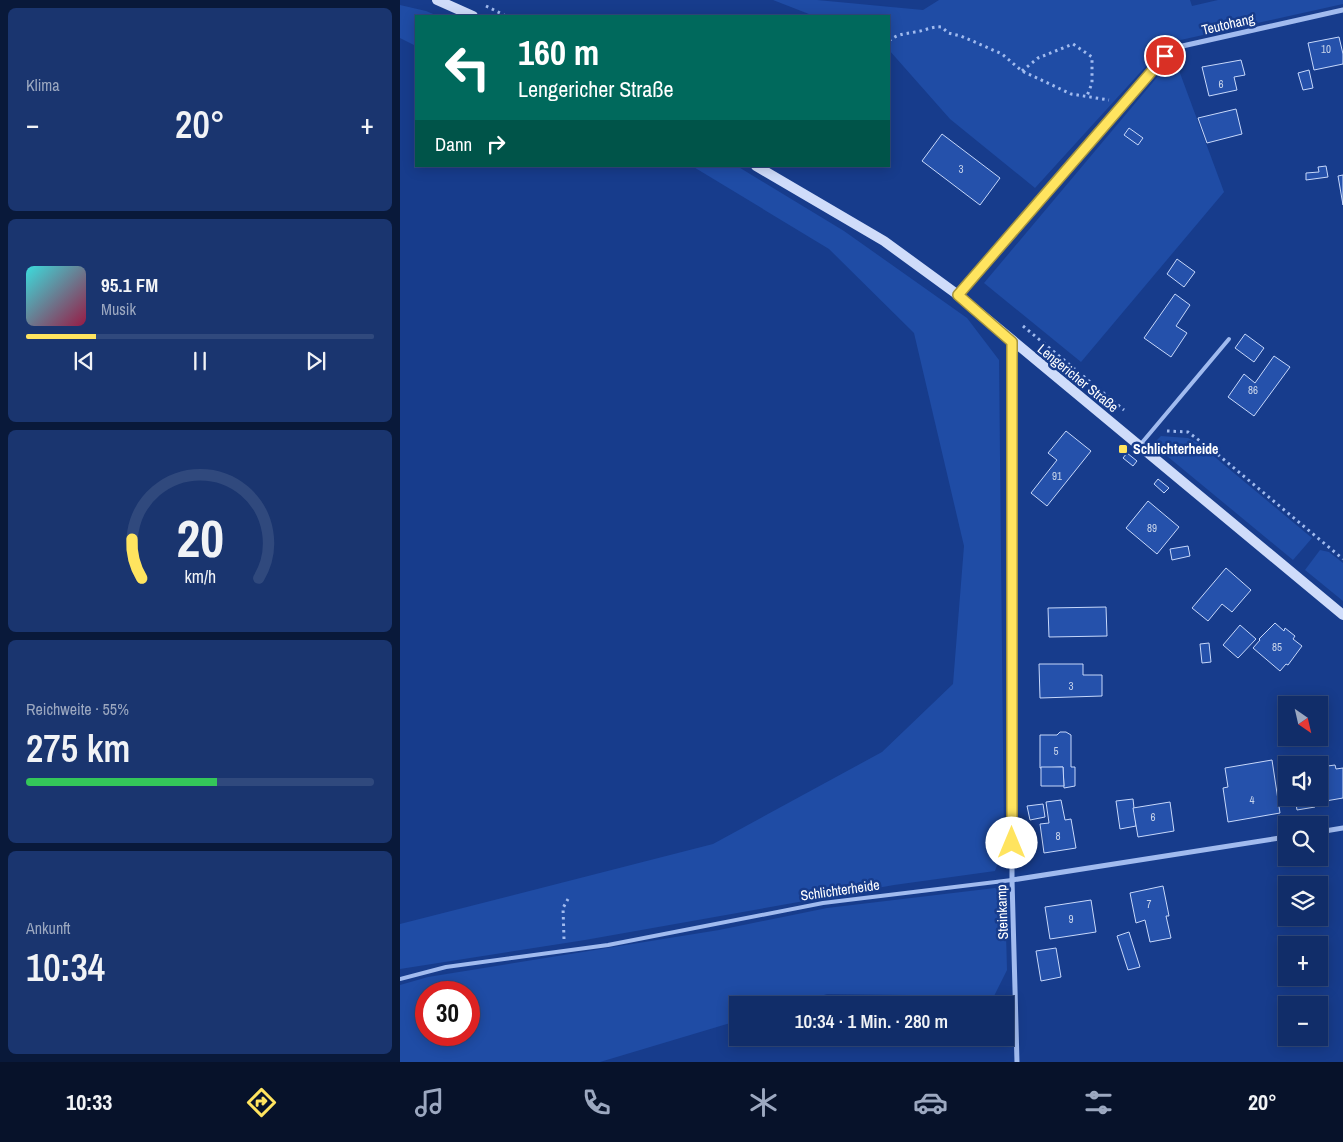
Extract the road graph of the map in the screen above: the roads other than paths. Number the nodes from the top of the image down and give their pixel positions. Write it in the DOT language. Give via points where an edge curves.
graph roads {
  1 [pos="443,1"];
  2 [pos="1343,10"];
  3 [pos="471,15"];
  4 [pos="758,167"];
  5 [pos="958,295"];
  6 [pos="1229,339"];
  7 [pos="1012,342"];
  8 [pos="1139,446"];
  9 [pos="1343,615"];
  10 [pos="1343,828"];
  11 [pos="1328,830"];
  12 [pos="1278,838"];
  13 [pos="1012,880"];
  14 [pos="400,979"];
  15 [pos="1017,1062"];
  1 -- 3 [label="street"];
  2 -- 5 [label="street, Teutohang" via="1171,50"];
  4 -- 5 [label="street, Lengericher Straße" via="884,241"];
  5 -- 7 [label="street, Lengericher Straße"];
  6 -- 8 [label="lane"];
  7 -- 8 [label="street, Lengericher Straße"];
  7 -- 13 [label="street, Steinkamp"];
  8 -- 9 [label="street, Lengericher Straße"];
  10 -- 11 [label="street"];
  12 -- 13 [label="street, Schlichterheide"];
  13 -- 14 [label="lane, Schlichterheide" via="823,903 608,945 446,967"];
  13 -- 15 [label="street, Steinkamp"];
}
